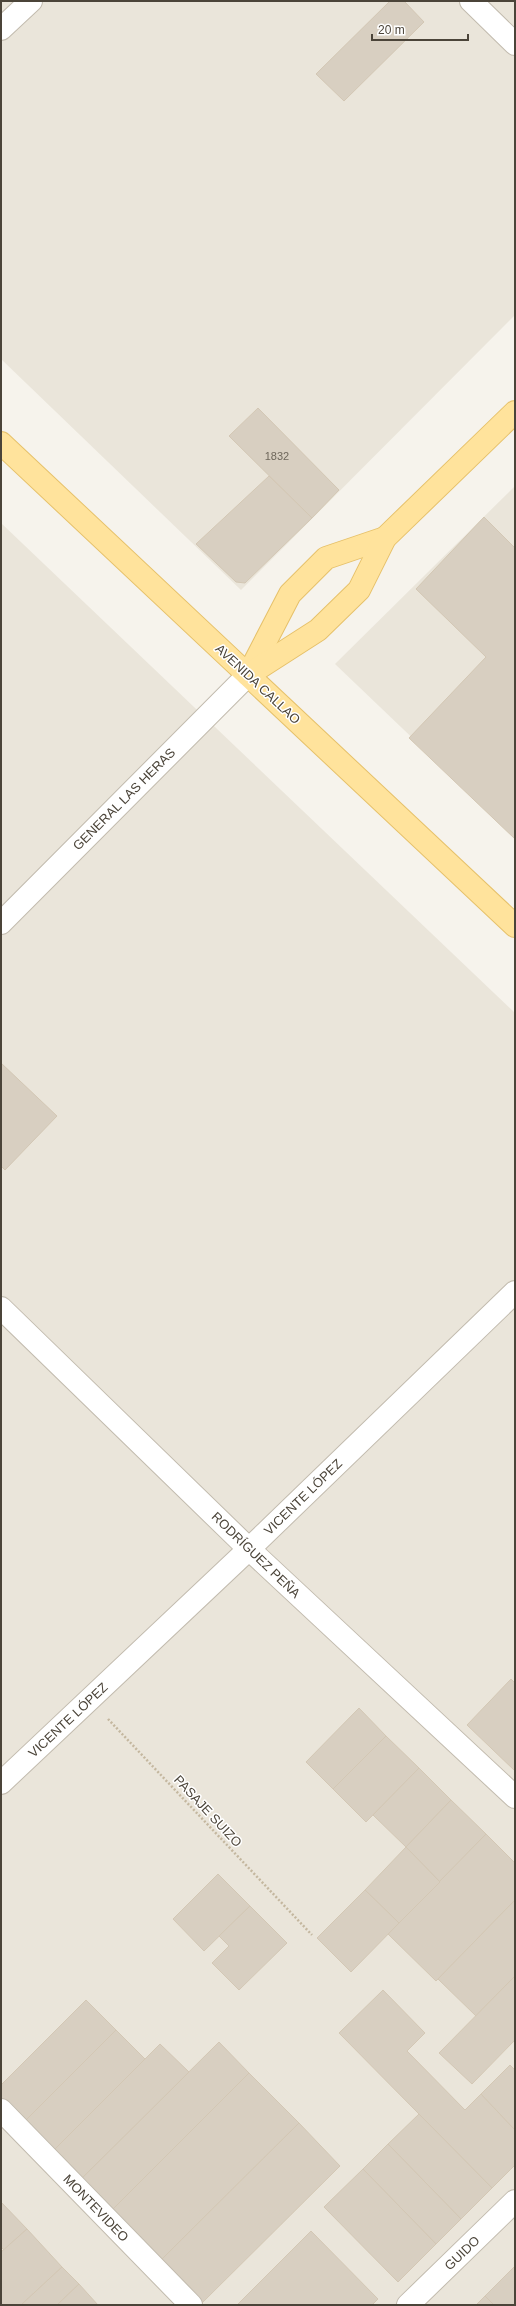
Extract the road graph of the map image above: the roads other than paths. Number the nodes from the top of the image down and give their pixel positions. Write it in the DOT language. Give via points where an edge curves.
graph roads {
  1 [pos="31,1"];
  2 [pos="471,1"];
  3 [pos="1,29"];
  4 [pos="515,44"];
  5 [pos="515,412"];
  6 [pos="1,443"];
  7 [pos="385,538"];
  8 [pos="248,675"];
  9 [pos="1,924"];
  10 [pos="515,926"];
  11 [pos="515,1292"];
  12 [pos="1,1308"];
  13 [pos="249,1550"];
  14 [pos="1,1783"];
  15 [pos="515,1797"];
  16 [pos="1,2110"];
  17 [pos="515,2201"];
  18 [pos="191,2305"];
  19 [pos="408,2305"];
  1 -- 3 [label="street"];
  2 -- 4 [label="street"];
  5 -- 7 [label="main road"];
  6 -- 8 [label="main road, AVENIDA CALLAO"];
  7 -- 8 [label="main road" via="359,590 318,630"];
  7 -- 8 [label="main road" via="326,558 295,588"];
  8 -- 9 [label="street, GENERAL LAS HERAS"];
  8 -- 10 [label="main road, AVENIDA CALLAO"];
  11 -- 13 [label="street, VICENTE LÓPEZ"];
  12 -- 13 [label="street, RODRÍGUEZ PEÑA"];
  13 -- 14 [label="street, VICENTE LÓPEZ"];
  13 -- 15 [label="street, RODRÍGUEZ PEÑA"];
  16 -- 18 [label="street, MONTEVIDEO"];
  17 -- 19 [label="street, GUIDO"];
}
